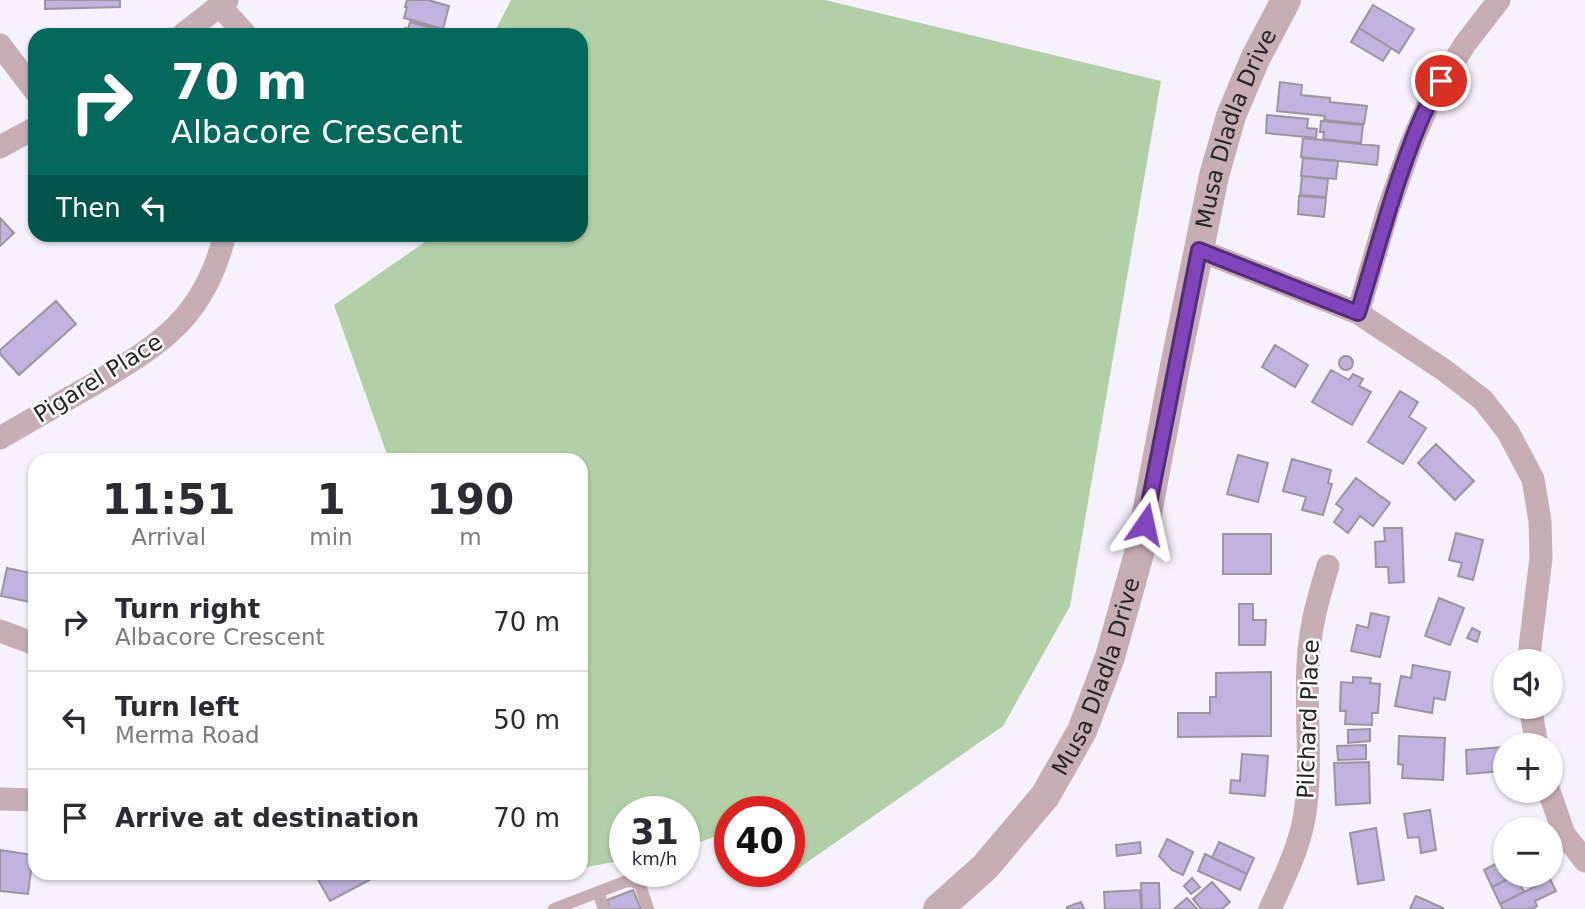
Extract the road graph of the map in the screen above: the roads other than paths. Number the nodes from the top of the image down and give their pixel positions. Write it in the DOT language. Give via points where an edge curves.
graph roads {
  1 [pos="1286,0"];
  2 [pos="1499,0"];
  3 [pos="223,3"];
  4 [pos="191,28"];
  5 [pos="241,28"];
  6 [pos="0,46"];
  7 [pos="28,82"];
  8 [pos="28,132"];
  9 [pos="0,147"];
  10 [pos="223,242"];
  11 [pos="1199,250"];
  12 [pos="1358,313"];
  13 [pos="0,438"];
  14 [pos="1328,566"];
  15 [pos="0,631"];
  16 [pos="28,642"];
  17 [pos="1530,649"];
  18 [pos="0,799"];
  19 [pos="28,800"];
  20 [pos="1553,803"];
  21 [pos="1585,862"];
  22 [pos="598,892"];
  23 [pos="554,909"];
  24 [pos="604,909"];
  25 [pos="648,909"];
  26 [pos="937,909"];
  27 [pos="1270,909"];
  1 -- 11 [label="street, Musa Dladla Drive" via="1231,117"];
  2 -- 12 [label="street" via="1430,100 1388,210"];
  3 -- 4 [label="street"];
  3 -- 5 [label="street"];
  6 -- 7 [label="street"];
  8 -- 9 [label="street"];
  10 -- 13 [label="street, Pigarel Place" via="203,291 170,332 118,369"];
  11 -- 12 [label="street"];
  11 -- 26 [label="street, Musa Dladla Drive" via="1140,550 1110,657 1082,731 1045,796 985,867"];
  12 -- 17 [label="street" via="1483,400 1508,432 1533,479 1541,558"];
  14 -- 27 [label="street, Pilchard Place" via="1316,606 1307,667 1304,820"];
  15 -- 16 [label="street"];
  18 -- 19 [label="street"];
  20 -- 21 [label="street" via="1564,834"];
  22 -- 23 [label="lane"];
  22 -- 24 [label="lane"];
  22 -- 25 [label="lane" via="624,882 638,883"];
}
